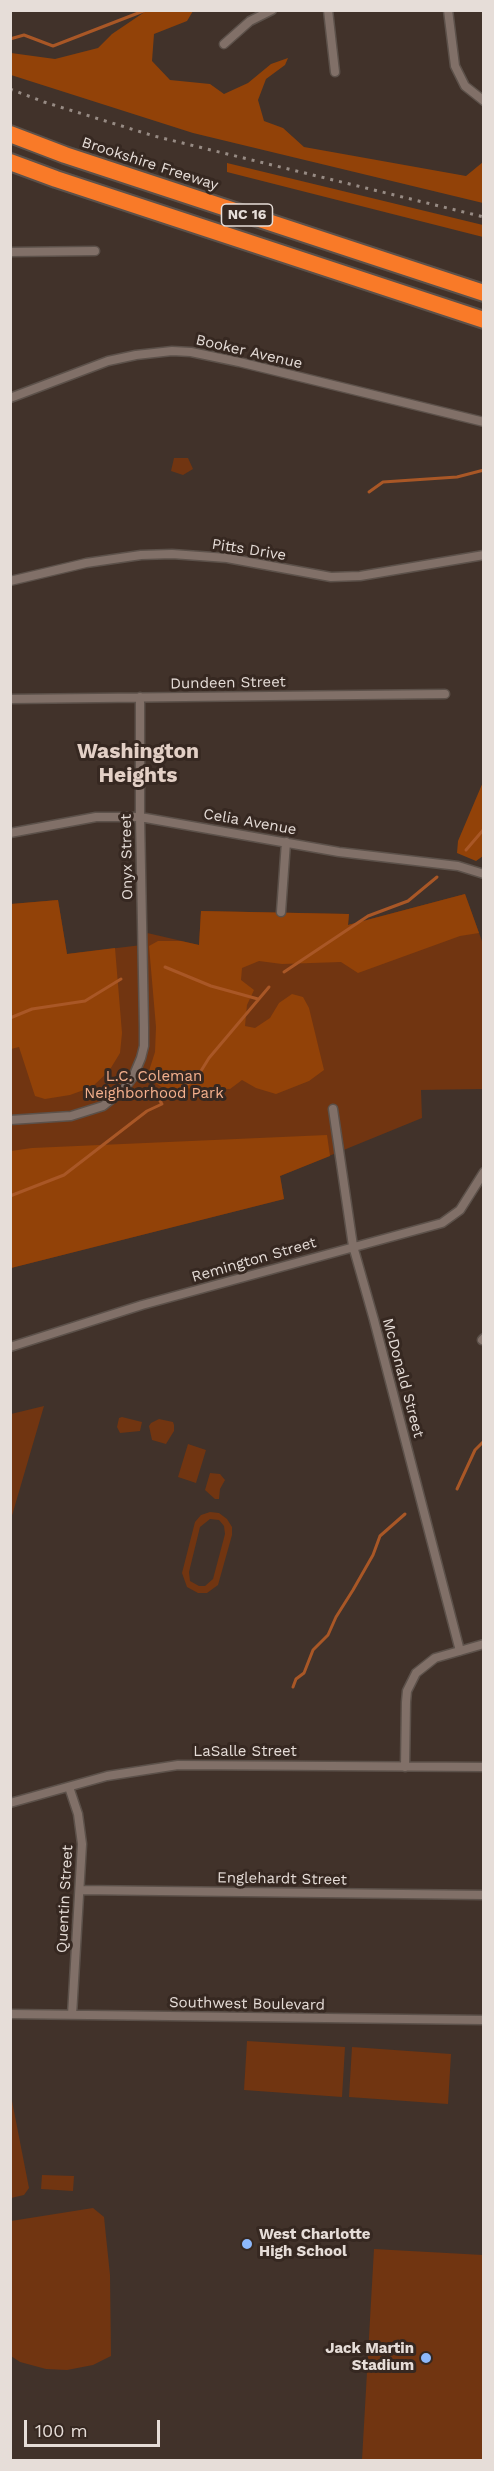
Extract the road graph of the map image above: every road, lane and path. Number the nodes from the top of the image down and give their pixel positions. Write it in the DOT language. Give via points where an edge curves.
graph roads {
  1 [pos="273,10"];
  2 [pos="328,10"];
  3 [pos="448,10"];
  4 [pos="224,44"];
  5 [pos="335,72"];
  6 [pos="483,101"];
  7 [pos="10,134"];
  8 [pos="10,162"];
  9 [pos="95,251"];
  10 [pos="10,252"];
  11 [pos="483,293"];
  12 [pos="483,320"];
  13 [pos="10,398"];
  14 [pos="483,422"];
  15 [pos="483,555"];
  16 [pos="10,581"];
  17 [pos="445,694"];
  18 [pos="140,697"];
  19 [pos="10,699"];
  20 [pos="140,817"];
  21 [pos="10,833"];
  22 [pos="286,842"];
  23 [pos="483,874"];
  24 [pos="281,912"];
  25 [pos="333,1109"];
  26 [pos="10,1120"];
  27 [pos="483,1172"];
  28 [pos="353,1246"];
  29 [pos="10,1347"];
  30 [pos="483,1644"];
  31 [pos="460,1651"];
  32 [pos="405,1767"];
  33 [pos="483,1767"];
  34 [pos="69,1787"];
  35 [pos="10,1803"];
  36 [pos="80,1890"];
  37 [pos="483,1895"];
  38 [pos="10,2014"];
  39 [pos="72,2015"];
  40 [pos="483,2020"];
  1 -- 4 [label="street" via="250,21"];
  2 -- 5 [label="street"];
  3 -- 6 [label="street" via="455,66 465,86"];
  7 -- 11 [label="highway, Brookshire Freeway / NC 16"];
  8 -- 12 [label="highway, NC 16"];
  9 -- 10 [label="street"];
  13 -- 14 [label="street, Booker Avenue" via="102,363 136,354 172,351 239,362"];
  15 -- 16 [label="street, Pitts Drive" via="350,577 308,574 227,558 141,555"];
  17 -- 18 [label="street, Dundeen Street"];
  18 -- 19 [label="street, Dundeen Street"];
  18 -- 20 [label="street, Onyx Street"];
  20 -- 21 [label="street, Celia Avenue" via="96,817"];
  20 -- 22 [label="street, Celia Avenue"];
  20 -- 26 [label="street, Onyx Street" via="144,1046 133,1077 114,1098 92,1111"];
  22 -- 23 [label="street, Celia Avenue" via="458,866"];
  22 -- 24 [label="street"];
  25 -- 28 [label="street, McDonald Street"];
  27 -- 28 [label="street, Remington Street" via="460,1210 447,1221"];
  28 -- 29 [label="street, Remington Street" via="142,1305"];
  28 -- 31 [label="street, McDonald Street"];
  30 -- 31 [label="street"];
  31 -- 32 [label="street" via="429,1661 411,1681 406,1702"];
  32 -- 33 [label="street, LaSalle Street"];
  32 -- 34 [label="street, LaSalle Street" via="178,1765 137,1770"];
  34 -- 35 [label="street, LaSalle Street"];
  34 -- 36 [label="street, Quentin Street" via="81,1834"];
  36 -- 37 [label="street, Englehardt Street"];
  36 -- 39 [label="street, Quentin Street"];
  38 -- 39 [label="street, Southwest Boulevard"];
  39 -- 40 [label="street, Southwest Boulevard"];
}
